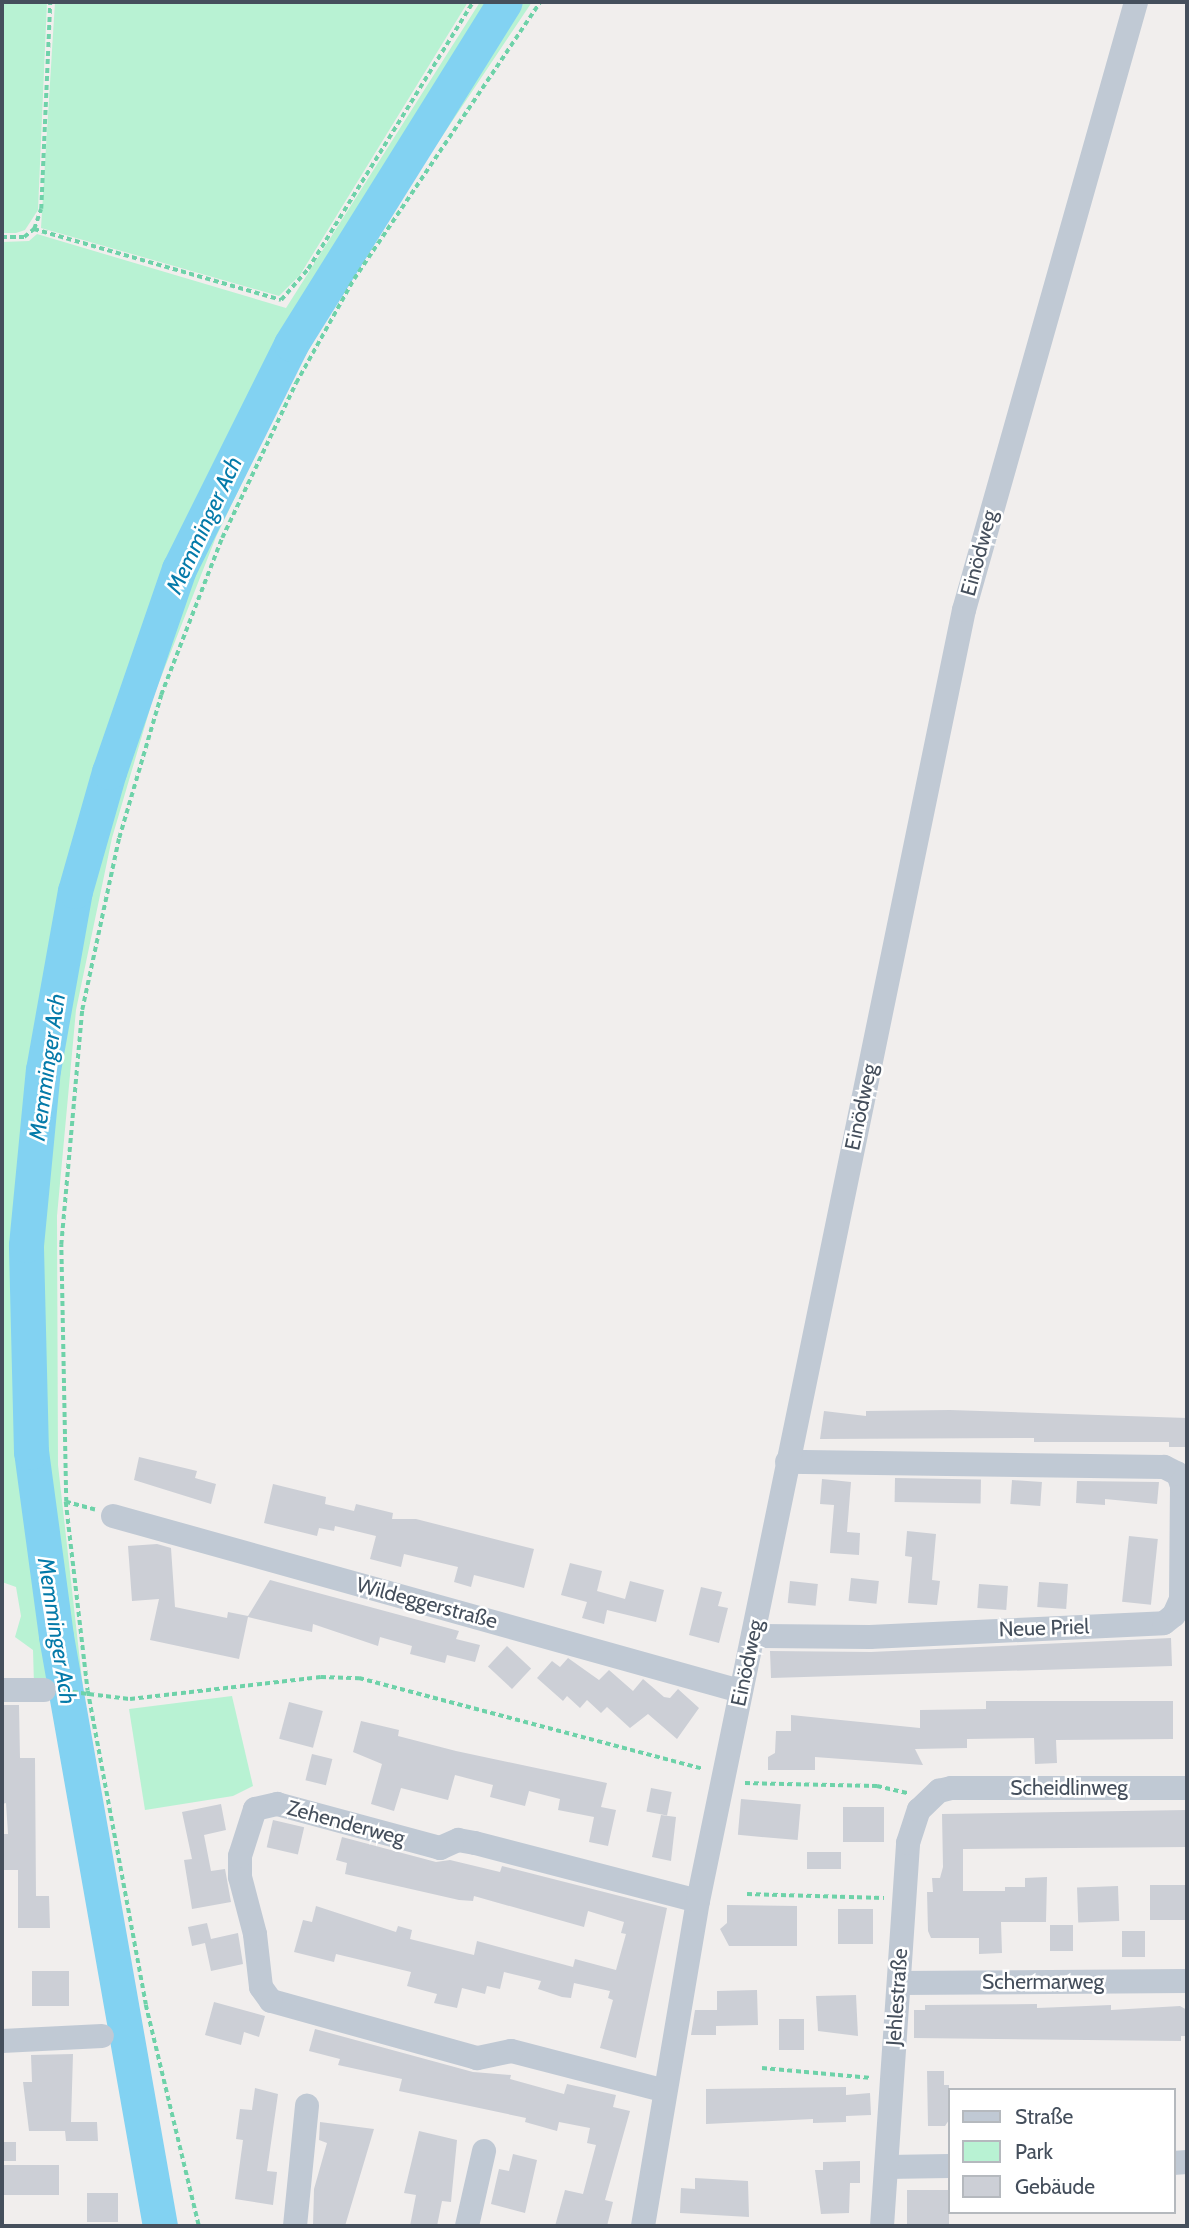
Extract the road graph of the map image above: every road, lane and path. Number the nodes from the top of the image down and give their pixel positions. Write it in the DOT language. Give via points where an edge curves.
graph roads {
  1 [pos="50,2"];
  2 [pos="473,2"];
  3 [pos="540,2"];
  4 [pos="1136,2"];
  5 [pos="34,229"];
  6 [pos="2,237"];
  7 [pos="787,1462"];
  8 [pos="1176,1466"];
  9 [pos="66,1502"];
  10 [pos="113,1516"];
  11 [pos="753,1636"];
  12 [pos="2,1690"];
  13 [pos="44,1690"];
  14 [pos="88,1691"];
  15 [pos="740,1691"];
  16 [pos="725,1779"];
  17 [pos="1187,1788"];
  18 [pos="940,1793"];
  19 [pos="747,1894"];
  20 [pos="904,1898"];
  21 [pos="698,1901"];
  22 [pos="1187,1980"];
  23 [pos="899,1983"];
  24 [pos="102,2036"];
  25 [pos="2,2041"];
  26 [pos="762,2068"];
  27 [pos="892,2078"];
  28 [pos="662,2090"];
  29 [pos="307,2106"];
  30 [pos="484,2151"];
  31 [pos="887,2166"];
  32 [pos="948,2166"];
  33 [pos="199,2226"];
  34 [pos="295,2226"];
  35 [pos="467,2226"];
  36 [pos="643,2226"];
  37 [pos="881,2226"];
  1 -- 5 [label="path" via="41,209"];
  2 -- 5 [label="path" via="308,269 281,300"];
  3 -- 9 [label="path" via="354,279 296,383 222,538 160,695 119,838 82,1010 61,1245"];
  4 -- 7 [label="street, Einödweg" via="974,565"];
  5 -- 6 [label="path" via="24,237"];
  7 -- 8 [label="street, Neue Priel"];
  7 -- 11 [label="street, Einödweg"];
  8 -- 11 [label="street, Neue Priel" via="1182,1499 1181,1599 1164,1623 870,1637"];
  9 -- 10 [label="path"];
  9 -- 14 [label="path"];
  10 -- 15 [label="street, Wildeggerstraße"];
  11 -- 15 [label="street, Einödweg"];
  12 -- 13 [label="street"];
  14 -- 16 [label="path" via="130,1699 321,1677 359,1678"];
  14 -- 33 [label="path" via="146,2005"];
  15 -- 16 [label="street, Einödweg"];
  16 -- 18 [label="path"];
  16 -- 21 [label="street, Einödweg"];
  17 -- 18 [label="street, Scheidlinweg"];
  18 -- 20 [label="street, Jehlestraße" via="912,1824"];
  19 -- 20 [label="path"];
  20 -- 23 [label="street, Jehlestraße"];
  21 -- 28 [label="street, Einödweg"];
  21 -- 28 [label="street, Zehenderweg" via="475,1843 458,1840 440,1847 277,1804 255,1809 240,1856 261,1987 271,2001 477,2058 511,2051"];
  22 -- 23 [label="street, Schermarweg"];
  23 -- 27 [label="street, Jehlestraße"];
  24 -- 25 [label="street"];
  26 -- 27 [label="path" via="828,2078"];
  27 -- 31 [label="street, Jehlestraße"];
  28 -- 36 [label="street, Einödweg"];
  29 -- 34 [label="street"];
  30 -- 35 [label="street"];
  31 -- 32 [label="street"];
  31 -- 37 [label="street, Jehlestraße"];
}
